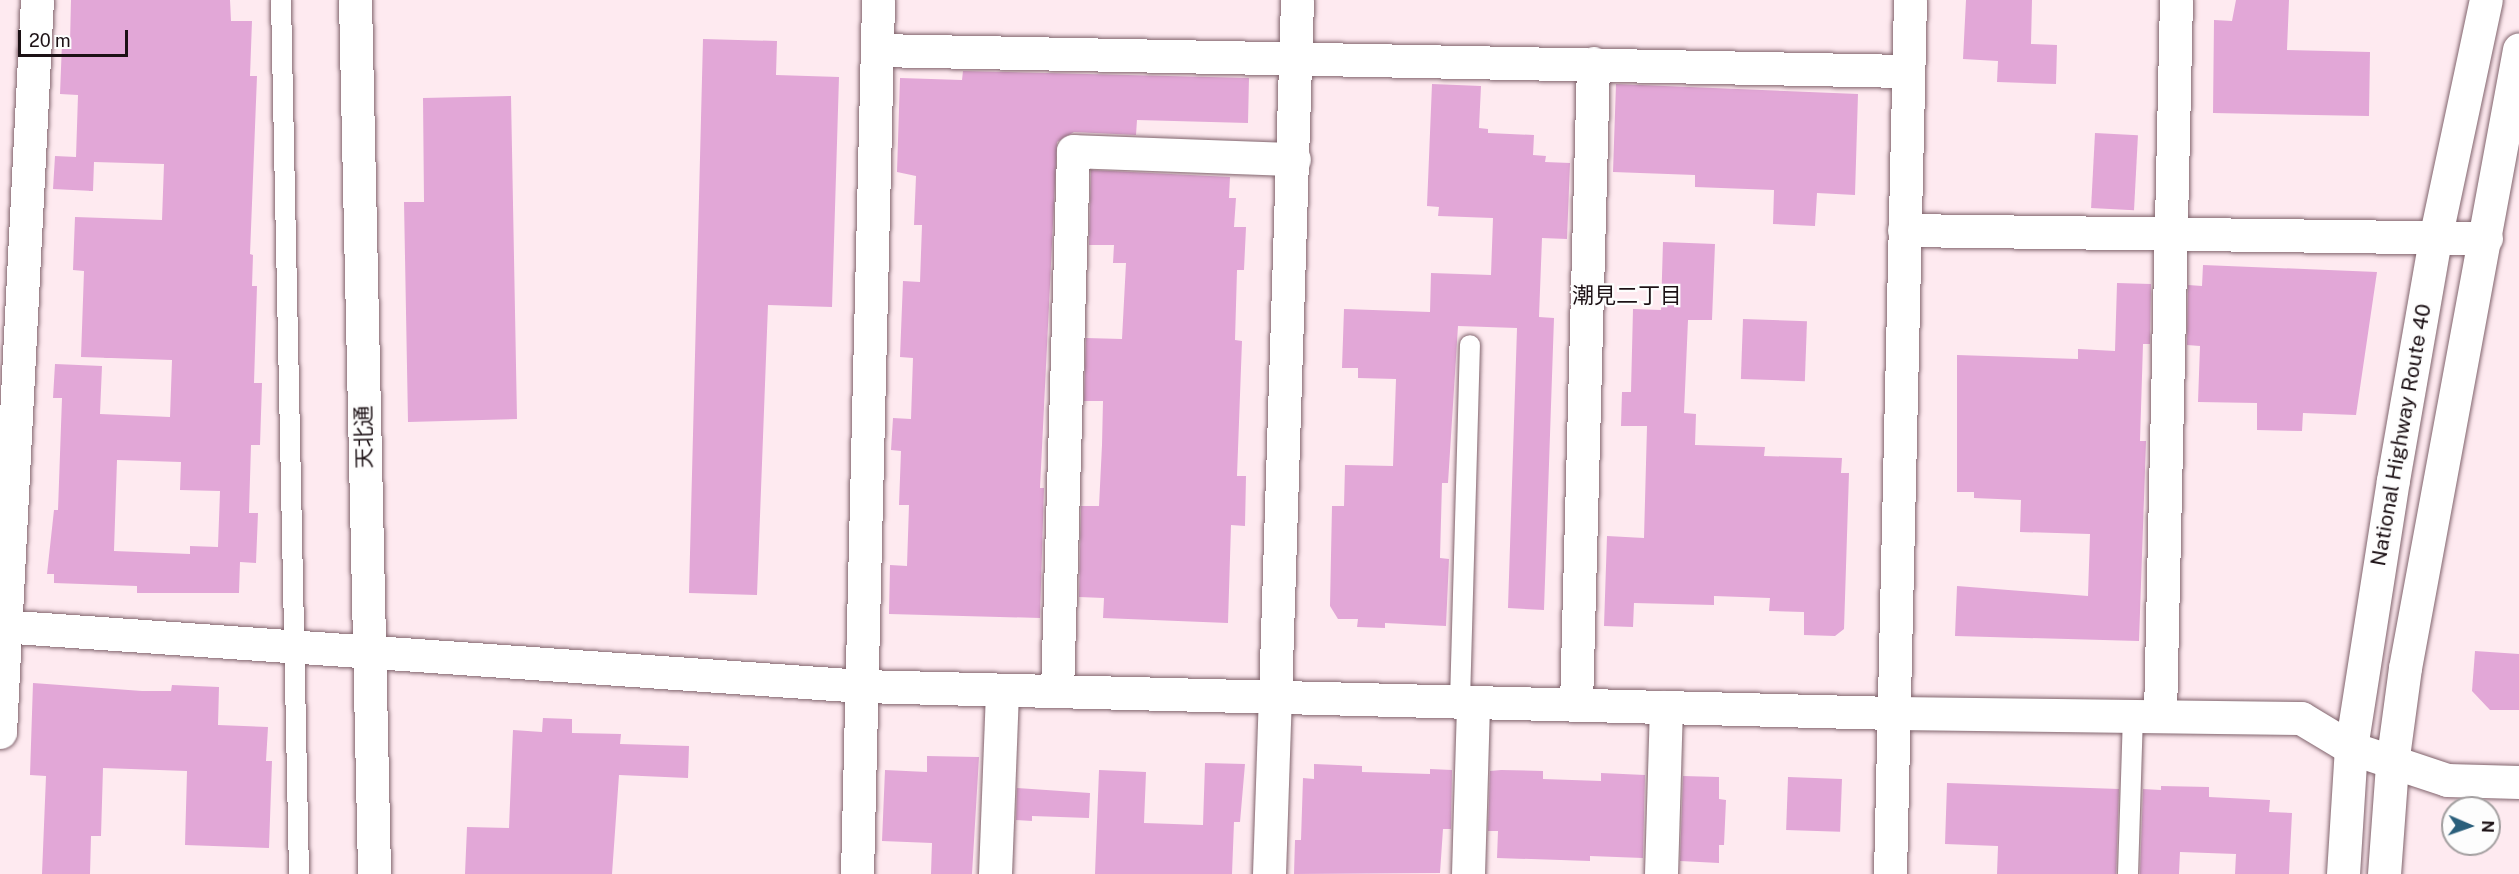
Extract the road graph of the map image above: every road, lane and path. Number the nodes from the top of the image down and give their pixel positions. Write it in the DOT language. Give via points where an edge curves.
graph roads {
  1 [pos="37,0"];
  2 [pos="281,0"];
  3 [pos="355,0"];
  4 [pos="878,0"];
  5 [pos="1297,0"];
  6 [pos="1910,0"];
  7 [pos="2176,0"];
  8 [pos="2486,0"];
  9 [pos="2519,49"];
  10 [pos="877,50"];
  11 [pos="1297,60"];
  12 [pos="1593,63"];
  13 [pos="1908,71"];
  14 [pos="1294,159"];
  15 [pos="1904,230"];
  16 [pos="2172,233"];
  17 [pos="2486,238"];
  18 [pos="2435,239"];
  19 [pos="1470,345"];
  20 [pos="2,626"];
  21 [pos="294,646"];
  22 [pos="368,652"];
  23 [pos="862,686"];
  24 [pos="1002,690"];
  25 [pos="1057,691"];
  26 [pos="1275,697"];
  27 [pos="1466,702"];
  28 [pos="1576,705"];
  29 [pos="1666,707"];
  30 [pos="1892,713"];
  31 [pos="2147,715"];
  32 [pos="0,732"];
  33 [pos="2351,748"];
  34 [pos="2391,764"];
  35 [pos="2519,782"];
  36 [pos="299,874"];
  37 [pos="374,874"];
  38 [pos="856,874"];
  39 [pos="995,874"];
  40 [pos="1269,874"];
  41 [pos="1468,874"];
  42 [pos="1661,874"];
  43 [pos="1890,874"];
  44 [pos="2128,874"];
  45 [pos="2343,874"];
  46 [pos="2384,874"];
  1 -- 20 [label="main road"];
  2 -- 21 [label="lane"];
  3 -- 22 [label="main road, 天北通"];
  4 -- 10 [label="main road"];
  5 -- 11 [label="main road"];
  6 -- 13 [label="main road"];
  7 -- 16 [label="main road"];
  8 -- 18 [label="main road, National Highway Route 40"];
  9 -- 17 [label="main road"];
  10 -- 11 [label="main road"];
  10 -- 23 [label="main road"];
  11 -- 12 [label="main road"];
  11 -- 14 [label="main road"];
  12 -- 13 [label="main road"];
  12 -- 28 [label="main road"];
  13 -- 15 [label="main road"];
  14 -- 25 [label="main road" via="1073,151"];
  14 -- 26 [label="main road"];
  15 -- 16 [label="main road"];
  15 -- 30 [label="main road"];
  16 -- 18 [label="main road"];
  16 -- 31 [label="main road"];
  17 -- 18 [label="main road"];
  17 -- 34 [label="main road" via="2404,668"];
  18 -- 33 [label="main road, National Highway Route 40"];
  19 -- 27 [label="lane"];
  20 -- 21 [label="main road"];
  20 -- 32 [label="main road"];
  21 -- 22 [label="main road"];
  21 -- 36 [label="lane"];
  22 -- 23 [label="main road"];
  22 -- 37 [label="main road, 天北通"];
  23 -- 24 [label="main road"];
  23 -- 38 [label="main road"];
  24 -- 25 [label="main road"];
  24 -- 39 [label="main road"];
  25 -- 26 [label="main road"];
  26 -- 27 [label="main road"];
  26 -- 40 [label="main road"];
  27 -- 28 [label="main road"];
  27 -- 41 [label="main road"];
  28 -- 29 [label="main road"];
  29 -- 30 [label="main road"];
  29 -- 42 [label="main road"];
  30 -- 31 [label="main road"];
  30 -- 43 [label="main road"];
  31 -- 33 [label="main road" via="2301,718"];
  31 -- 44 [label="lane"];
  33 -- 34 [label="main road"];
  33 -- 45 [label="main road, National Highway Route 40"];
  34 -- 35 [label="main road" via="2447,780"];
  34 -- 46 [label="main road"];
}
